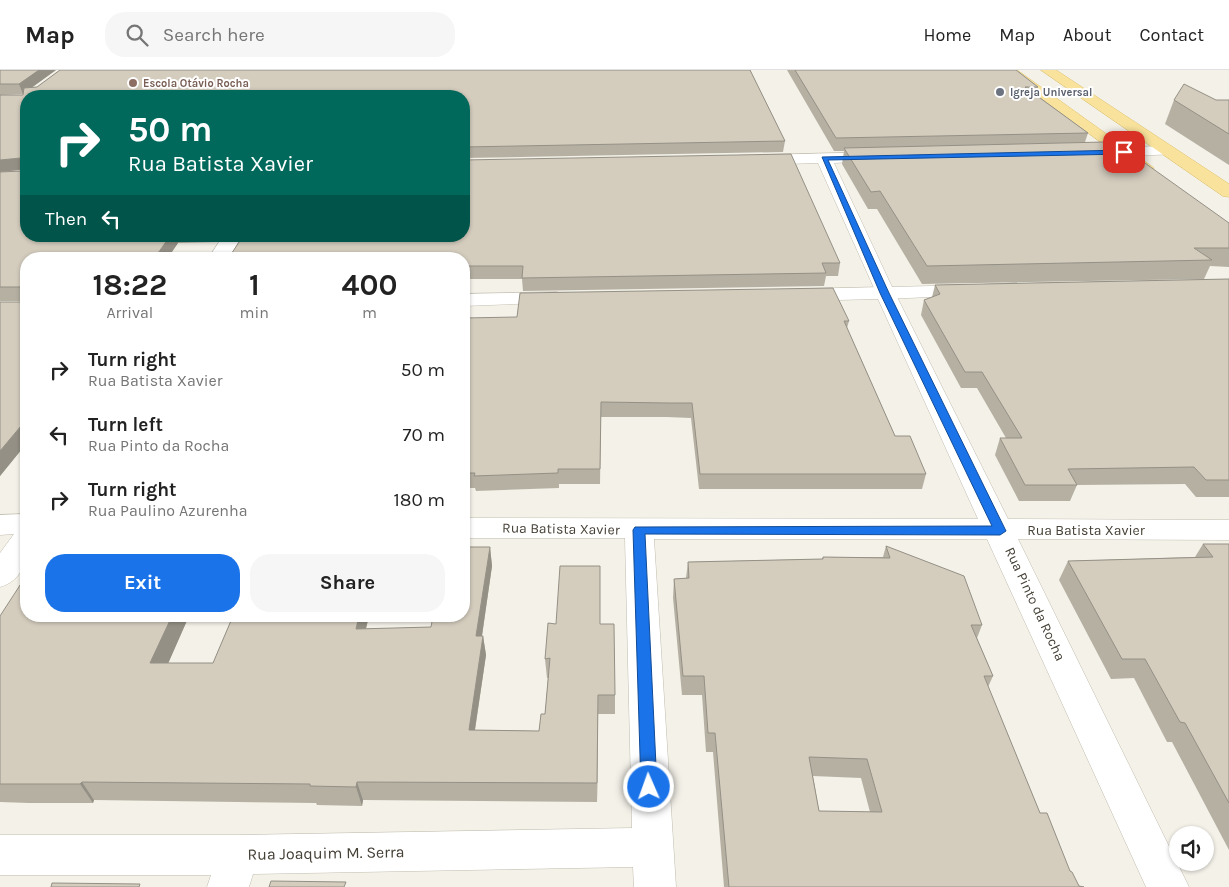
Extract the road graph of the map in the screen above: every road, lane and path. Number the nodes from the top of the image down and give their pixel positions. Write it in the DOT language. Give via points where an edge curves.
graph roads {
  1 [pos="1009,70"];
  2 [pos="1047,70"];
  3 [pos="1168,151"];
  4 [pos="1124,152"];
  5 [pos="1076,153"];
  6 [pos="895,157"];
  7 [pos="824,158"];
  8 [pos="743,160"];
  9 [pos="1156,176"];
  10 [pos="1229,192"];
  11 [pos="993,291"];
  12 [pos="885,293"];
  13 [pos="777,295"];
  14 [pos="581,298"];
  15 [pos="470,300"];
  16 [pos="0,524"];
  17 [pos="20,524"];
  18 [pos="470,528"];
  19 [pos="639,530"];
  20 [pos="1229,530"];
  21 [pos="1000,531"];
  22 [pos="20,548"];
  23 [pos="0,576"];
  24 [pos="652,847"];
  25 [pos="0,855"];
  26 [pos="233,871"];
  27 [pos="655,887"];
  28 [pos="1168,887"];
  1 -- 4 [label="main road"];
  2 -- 3 [label="main road"];
  3 -- 4 [label="street"];
  3 -- 10 [label="main road"];
  4 -- 5 [label="street"];
  4 -- 9 [label="main road"];
  6 -- 7 [label="street"];
  7 -- 8 [label="street"];
  7 -- 12 [label="street, Rua Pinto da Rocha"];
  11 -- 12 [label="street"];
  12 -- 13 [label="street"];
  12 -- 21 [label="street, Rua Pinto da Rocha"];
  14 -- 15 [label="street"];
  16 -- 17 [label="street"];
  18 -- 19 [label="street, Rua Batista Xavier"];
  19 -- 21 [label="street, Rua Batista Xavier"];
  19 -- 24 [label="street"];
  20 -- 21 [label="street, Rua Batista Xavier"];
  21 -- 28 [label="street, Rua Pinto da Rocha"];
  22 -- 23 [label="street"];
  24 -- 26 [label="street, Rua Joaquim M. Serra"];
  24 -- 27 [label="street"];
  25 -- 26 [label="street, Rua Joaquim M. Serra"];
}
